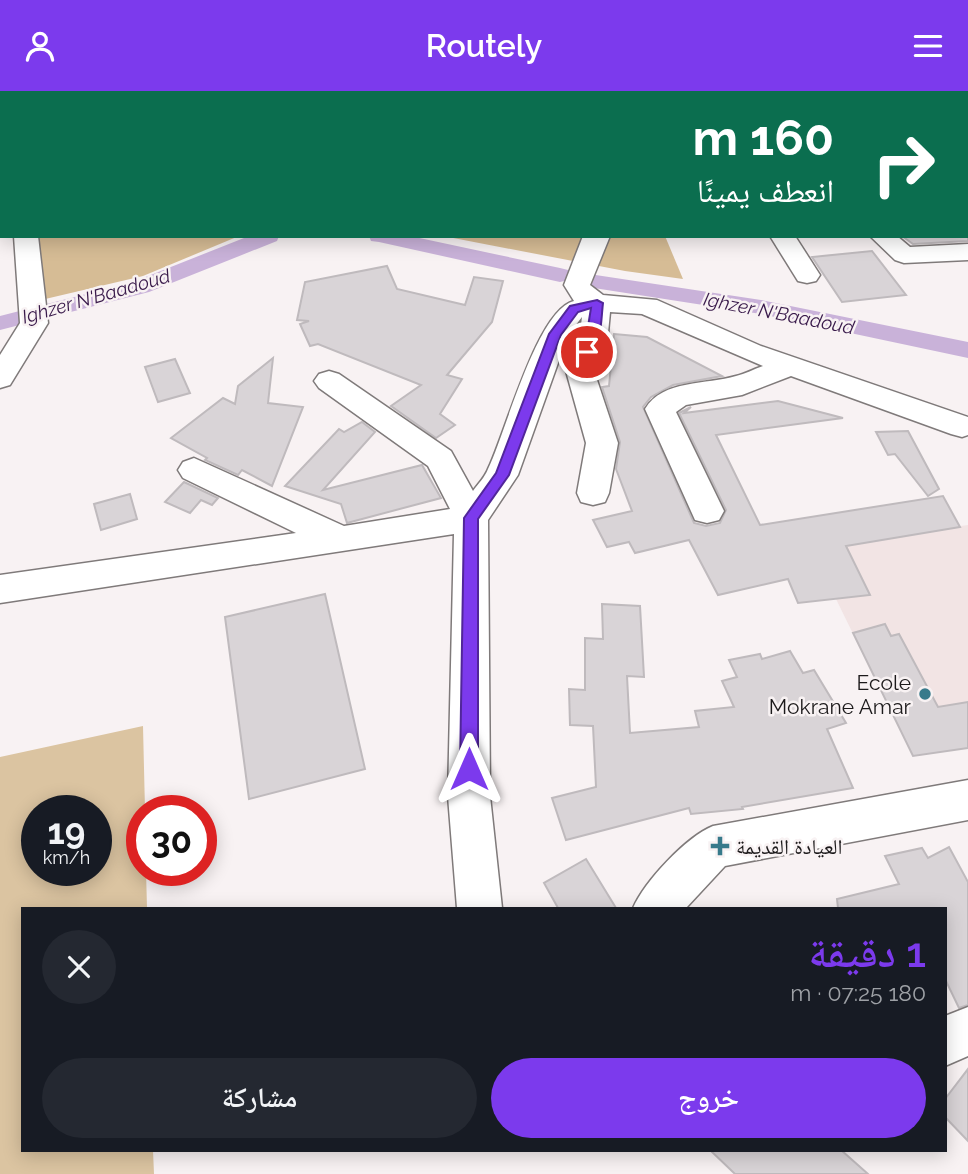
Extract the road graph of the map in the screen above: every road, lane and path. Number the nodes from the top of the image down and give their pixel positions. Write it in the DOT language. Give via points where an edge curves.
graph roads {
  1 [pos="26,238"];
  2 [pos="595,238"];
  3 [pos="783,238"];
  4 [pos="884,238"];
  5 [pos="968,252"];
  6 [pos="807,275"];
  7 [pos="597,303"];
  8 [pos="34,312"];
  9 [pos="793,365"];
  10 [pos="0,378"];
  11 [pos="329,381"];
  12 [pos="966,429"];
  13 [pos="194,470"];
  14 [pos="593,493"];
  15 [pos="707,512"];
  16 [pos="471,518"];
  17 [pos="341,539"];
  18 [pos="0,589"];
  19 [pos="968,800"];
  20 [pos="481,907"];
  21 [pos="657,907"];
  22 [pos="968,1031"];
  23 [pos="947,1040"];
  1 -- 8 [label="street"];
  2 -- 7 [label="street" via="577,285"];
  3 -- 6 [label="street"];
  4 -- 5 [label="street" via="904,255"];
  7 -- 9 [label="street" via="647,306 751,352"];
  7 -- 14 [label="street" via="580,371 602,443"];
  7 -- 16 [label="street" via="574,309 555,334 502,475"];
  8 -- 10 [label="street"];
  9 -- 12 [label="street"];
  9 -- 15 [label="street" via="742,385 677,397 660,409"];
  11 -- 16 [label="street" via="440,459"];
  13 -- 17 [label="street"];
  16 -- 17 [label="street"];
  16 -- 20 [label="street" via="469,796"];
  17 -- 18 [label="street"];
  19 -- 21 [label="street" via="713,847"];
  22 -- 23 [label="street"];
}
